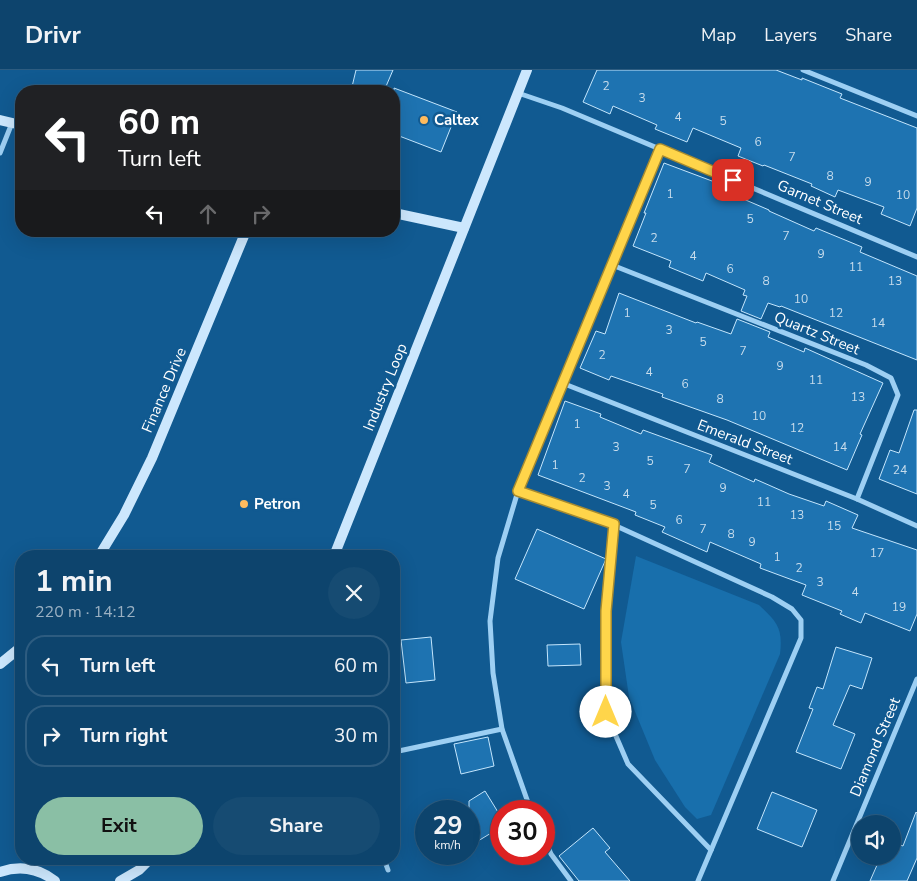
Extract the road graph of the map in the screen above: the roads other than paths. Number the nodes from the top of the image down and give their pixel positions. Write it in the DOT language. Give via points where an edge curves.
graph roads {
  1 [pos="527,70"];
  2 [pos="803,70"];
  3 [pos="518,92"];
  4 [pos="917,116"];
  5 [pos="0,120"];
  6 [pos="15,124"];
  7 [pos="15,126"];
  8 [pos="660,149"];
  9 [pos="0,153"];
  10 [pos="400,214"];
  11 [pos="464,228"];
  12 [pos="244,237"];
  13 [pos="917,257"];
  14 [pos="612,265"];
  15 [pos="562,384"];
  16 [pos="518,491"];
  17 [pos="856,499"];
  18 [pos="614,524"];
  19 [pos="917,526"];
  20 [pos="103,550"];
  21 [pos="336,550"];
  22 [pos="15,651"];
  23 [pos="0,664"];
  24 [pos="917,679"];
  25 [pos="502,729"];
  26 [pos="400,751"];
  27 [pos="527,800"];
  28 [pos="711,850"];
  29 [pos="555,859"];
  30 [pos="144,865"];
  31 [pos="386,865"];
  32 [pos="388,870"];
  33 [pos="0,872"];
  34 [pos="55,881"];
  35 [pos="120,881"];
  36 [pos="571,881"];
  37 [pos="698,881"];
  38 [pos="833,881"];
  1 -- 3 [label="main road, Industry Loop"];
  2 -- 4 [label="street"];
  3 -- 8 [label="street, Garnet Street"];
  3 -- 11 [label="main road, Industry Loop"];
  5 -- 6 [label="main road"];
  7 -- 9 [label="street"];
  8 -- 13 [label="street, Garnet Street"];
  8 -- 14 [label="street"];
  10 -- 11 [label="main road"];
  11 -- 21 [label="main road, Industry Loop"];
  12 -- 20 [label="main road, Finance Drive" via="152,458"];
  14 -- 15 [label="street"];
  14 -- 17 [label="street, Quartz Street" via="866,365 891,378 898,395"];
  15 -- 16 [label="street"];
  15 -- 17 [label="street, Emerald Street"];
  16 -- 18 [label="street"];
  16 -- 25 [label="street" via="498,558 490,621 493,673"];
  17 -- 19 [label="street, Emerald Street"];
  18 -- 28 [label="street" via="606,611 606,712 628,764"];
  18 -- 28 [label="street" via="772,597 792,609 801,620 801,638"];
  22 -- 23 [label="main road"];
  24 -- 38 [label="street, Diamond Street"];
  25 -- 26 [label="street"];
  25 -- 27 [label="street"];
  28 -- 37 [label="street"];
  29 -- 36 [label="street"];
  30 -- 35 [label="main road"];
  31 -- 32 [label="street"];
  33 -- 34 [label="main road" via="22,868 36,870"];
}
